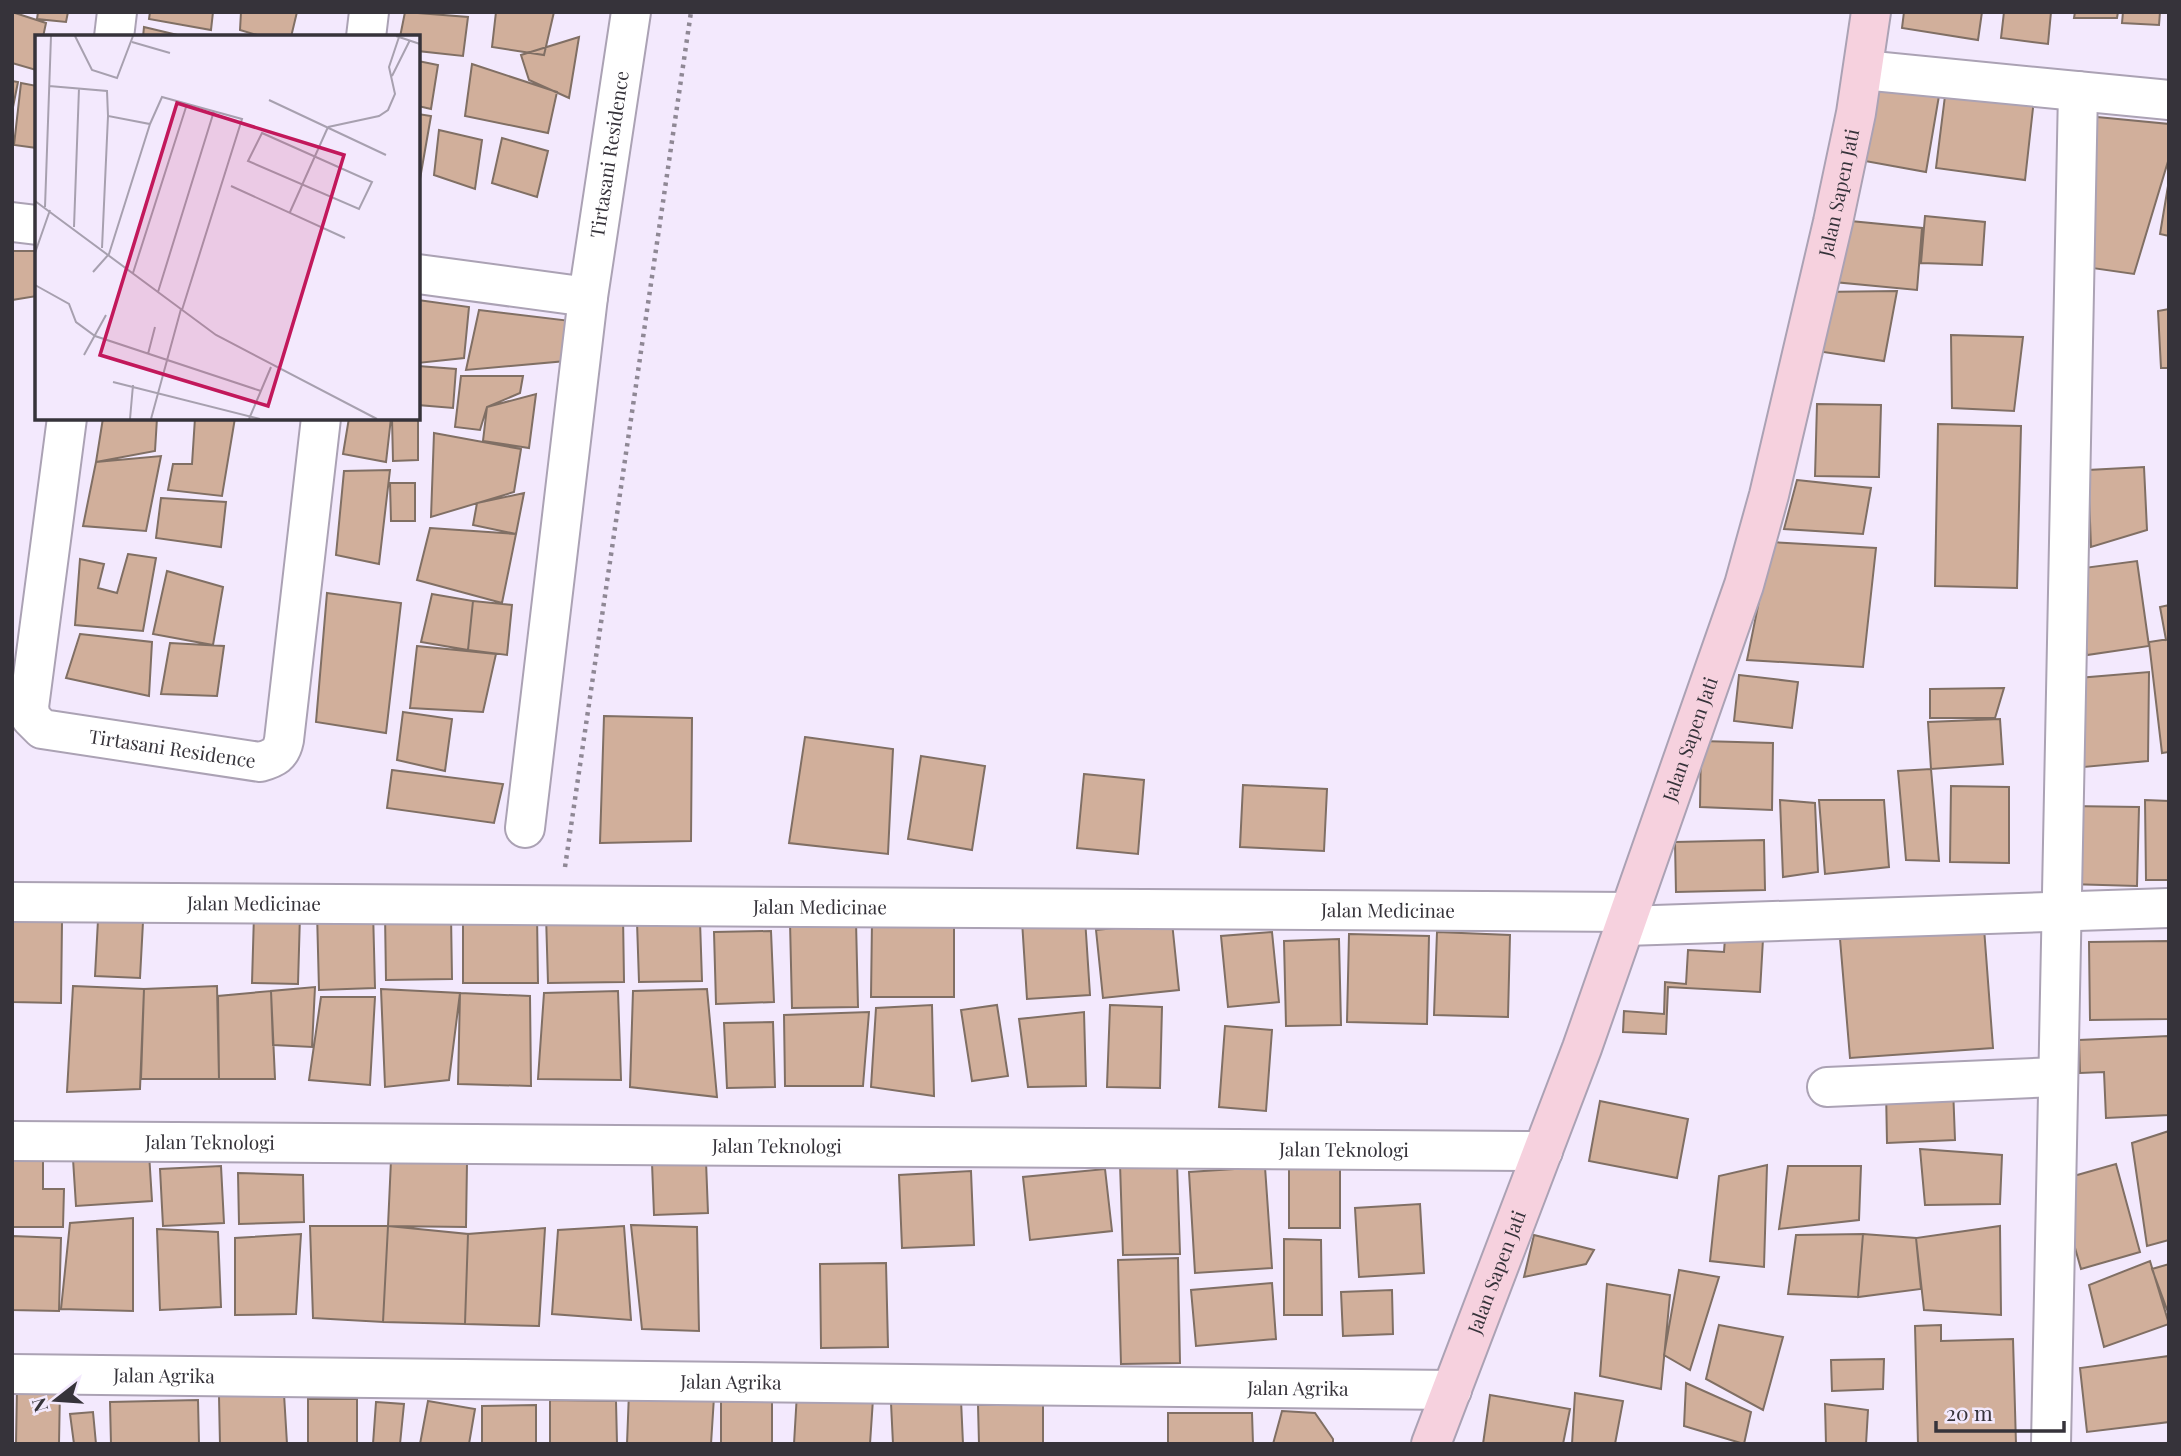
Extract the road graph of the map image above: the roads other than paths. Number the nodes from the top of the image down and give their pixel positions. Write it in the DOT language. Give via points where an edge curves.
graph roads {
  1 [pos="117,12"];
  2 [pos="369,12"];
  3 [pos="631,12"];
  4 [pos="1871,12"];
  5 [pos="114,35"];
  6 [pos="366,35"];
  7 [pos="1863,70"];
  8 [pos="2078,91"];
  9 [pos="2169,100"];
  10 [pos="12,222"];
  11 [pos="35,225"];
  12 [pos="420,274"];
  13 [pos="588,297"];
  14 [pos="67,420"];
  15 [pos="321,420"];
  16 [pos="525,828"];
  17 [pos="12,902"];
  18 [pos="2169,908"];
  19 [pos="2060,912"];
  20 [pos="1627,919"];
  21 [pos="2057,1077"];
  22 [pos="1827,1087"];
  23 [pos="12,1140"];
  24 [pos="1543,1151"];
  25 [pos="12,1374"];
  26 [pos="1452,1390"];
  27 [pos="1431,1444"];
  28 [pos="2051,1444"];
  1 -- 5 [label="street"];
  2 -- 6 [label="street"];
  3 -- 13 [label="street, Tirtasani Residence"];
  4 -- 7 [label="street, Jalan Sapen Jati"];
  7 -- 8 [label="street"];
  7 -- 20 [label="street, Jalan Sapen Jati" via="1833,222 1751,559"];
  8 -- 9 [label="street"];
  8 -- 19 [label="street"];
  10 -- 11 [label="street"];
  12 -- 13 [label="street"];
  13 -- 16 [label="street, Tirtasani Residence"];
  14 -- 15 [label="street, Tirtasani Residence" via="31,718 42,729 260,762 274,758 284,740"];
  17 -- 20 [label="street, Jalan Medicinae"];
  18 -- 19 [label="street, Jalan Medicinae"];
  19 -- 20 [label="street, Jalan Medicinae"];
  19 -- 21 [label="street"];
  20 -- 24 [label="street, Jalan Sapen Jati"];
  21 -- 22 [label="street"];
  21 -- 28 [label="street"];
  23 -- 24 [label="street, Jalan Teknologi"];
  24 -- 26 [label="street, Jalan Sapen Jati"];
  25 -- 26 [label="street, Jalan Agrika"];
  26 -- 27 [label="street, Jalan Sapen Jati"];
}
